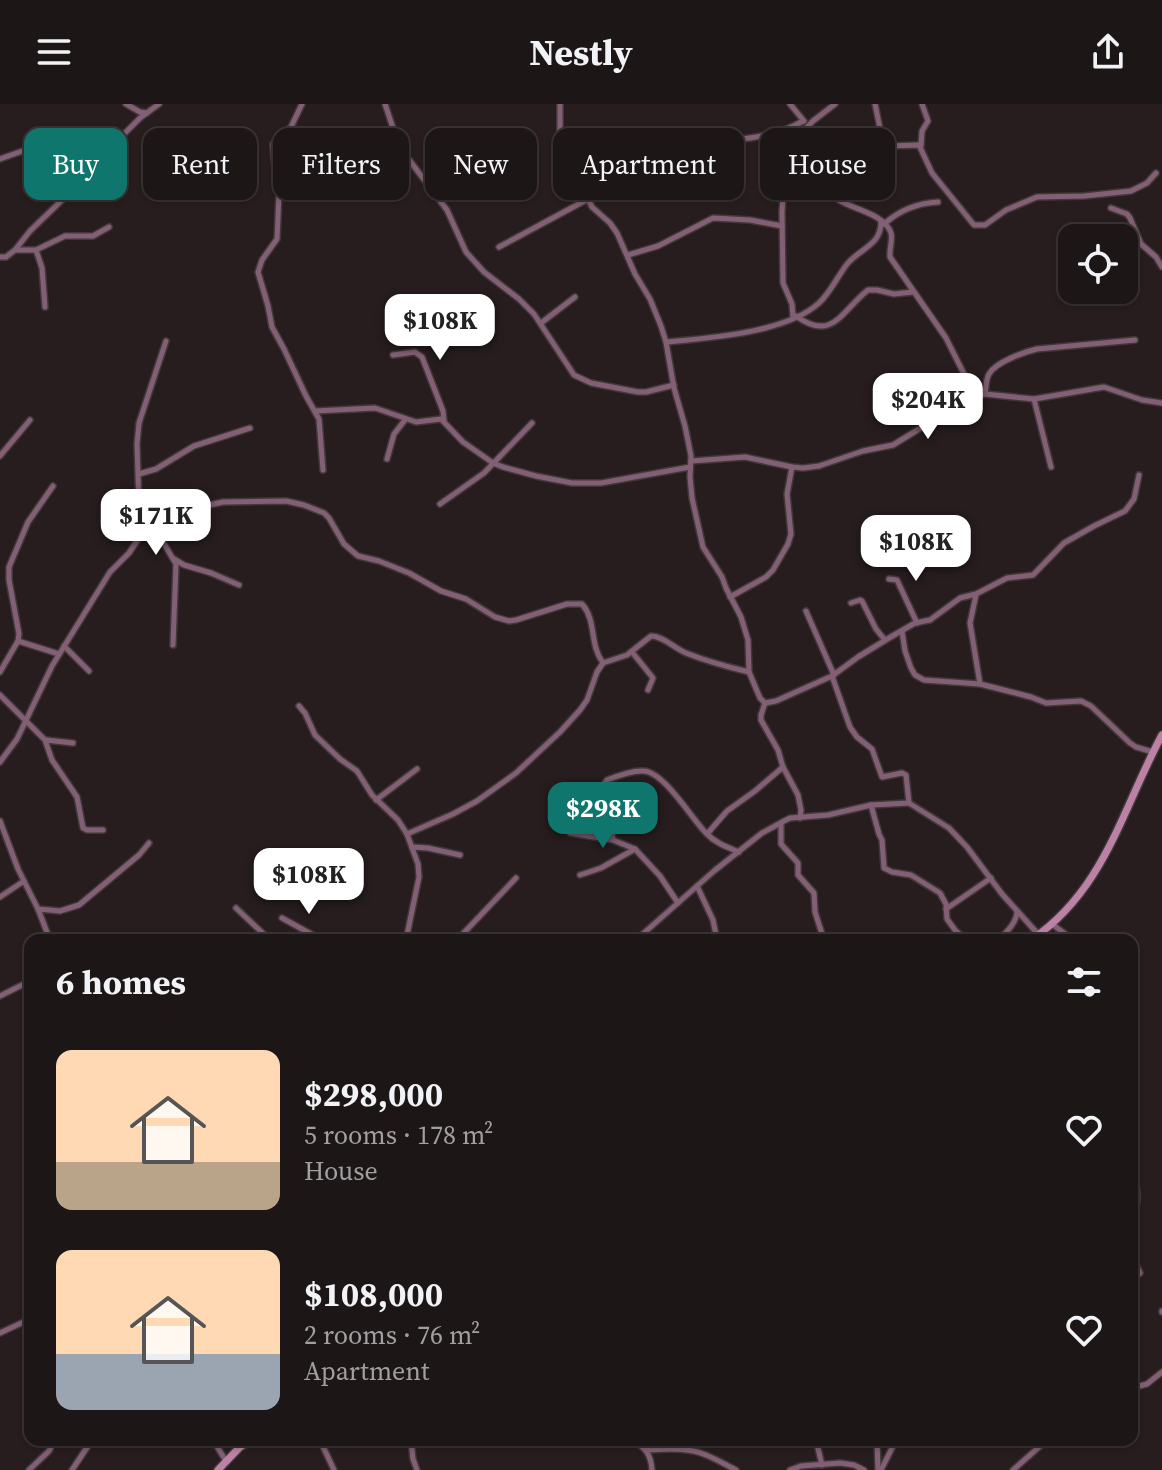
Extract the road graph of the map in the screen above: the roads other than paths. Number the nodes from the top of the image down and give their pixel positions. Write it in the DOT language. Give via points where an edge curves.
graph roads {
  1 [pos="126,104"];
  2 [pos="159,104"];
  3 [pos="302,104"];
  4 [pos="385,104"];
  5 [pos="560,104"];
  6 [pos="790,104"];
  7 [pos="835,104"];
  8 [pos="875,104"];
  9 [pos="922,104"];
  10 [pos="148,113"];
  11 [pos="803,121"];
  12 [pos="813,121"];
  13 [pos="290,128"];
  14 [pos="560,128"];
  15 [pos="806,128"];
  16 [pos="744,139"];
  17 [pos="921,147"];
  18 [pos="24,150"];
  19 [pos="0,159"];
  20 [pos="410,163"];
  21 [pos="1156,173"];
  22 [pos="279,200"];
  23 [pos="586,200"];
  24 [pos="588,200"];
  25 [pos="784,200"];
  26 [pos="838,200"];
  27 [pos="938,202"];
  28 [pos="1111,208"];
  29 [pos="882,222"];
  30 [pos="782,226"];
  31 [pos="109,227"];
  32 [pos="499,247"];
  33 [pos="15,250"];
  34 [pos="36,250"];
  35 [pos="628,255"];
  36 [pos="0,257"];
  37 [pos="1162,267"];
  38 [pos="913,292"];
  39 [pos="575,297"];
  40 [pos="45,307"];
  41 [pos="794,317"];
  42 [pos="541,323"];
  43 [pos="1135,340"];
  44 [pos="166,341"];
  45 [pos="666,342"];
  46 [pos="393,355"];
  47 [pos="674,385"];
  48 [pos="985,394"];
  49 [pos="975,396"];
  50 [pos="1034,399"];
  51 [pos="1162,403"];
  52 [pos="315,411"];
  53 [pos="30,420"];
  54 [pos="405,420"];
  55 [pos="444,421"];
  56 [pos="532,423"];
  57 [pos="250,428"];
  58 [pos="0,456"];
  59 [pos="387,459"];
  60 [pos="493,463"];
  61 [pos="690,464"];
  62 [pos="792,467"];
  63 [pos="1051,467"];
  64 [pos="323,470"];
  65 [pos="139,474"];
  66 [pos="1139,475"];
  67 [pos="53,486"];
  68 [pos="440,504"];
  69 [pos="139,531"];
  70 [pos="160,537"];
  71 [pos="173,558"];
  72 [pos="0,559"];
  73 [pos="11,562"];
  74 [pos="889,579"];
  75 [pos="239,585"];
  76 [pos="11,586"];
  77 [pos="1,587"];
  78 [pos="976,594"];
  79 [pos="730,597"];
  80 [pos="851,603"];
  81 [pos="806,611"];
  82 [pos="917,623"];
  83 [pos="902,631"];
  84 [pos="885,640"];
  85 [pos="18,641"];
  86 [pos="173,645"];
  87 [pos="64,646"];
  88 [pos="632,652"];
  89 [pos="60,654"];
  90 [pos="603,663"];
  91 [pos="89,671"];
  92 [pos="0,672"];
  93 [pos="749,672"];
  94 [pos="833,676"];
  95 [pos="980,684"];
  96 [pos="648,690"];
  97 [pos="0,695"];
  98 [pos="765,703"];
  99 [pos="299,706"];
  100 [pos="26,719"];
  101 [pos="1162,735"];
  102 [pos="45,740"];
  103 [pos="73,743"];
  104 [pos="1153,752"];
  105 [pos="0,762"];
  106 [pos="783,767"];
  107 [pos="417,769"];
  108 [pos="376,800"];
  109 [pos="909,803"];
  110 [pos="871,805"];
  111 [pos="800,818"];
  112 [pos="0,821"];
  113 [pos="781,823"];
  114 [pos="103,830"];
  115 [pos="570,833"];
  116 [pos="407,834"];
  117 [pos="707,834"];
  118 [pos="613,840"];
  119 [pos="149,843"];
  120 [pos="412,847"];
  121 [pos="635,849"];
  122 [pos="739,852"];
  123 [pos="460,855"];
  124 [pos="580,875"];
  125 [pos="516,878"];
  126 [pos="991,878"];
  127 [pos="24,881"];
  128 [pos="697,886"];
  129 [pos="0,897"];
  130 [pos="678,903"];
  131 [pos="236,908"];
  132 [pos="38,909"];
  133 [pos="946,909"];
  134 [pos="1017,910"];
  135 [pos="282,918"];
  136 [pos="1052,924"];
  137 [pos="48,934"];
  138 [pos="264,934"];
  139 [pos="312,934"];
  140 [pos="407,934"];
  141 [pos="463,934"];
  142 [pos="643,934"];
  143 [pos="717,934"];
  144 [pos="822,934"];
  145 [pos="960,934"];
  146 [pos="1004,934"];
  147 [pos="1038,934"];
  148 [pos="1040,934"];
  149 [pos="1065,934"];
  150 [pos="24,984"];
  151 [pos="0,996"];
  152 [pos="24,1322"];
  153 [pos="0,1333"];
  154 [pos="1162,1372"];
  155 [pos="1138,1386"];
  156 [pos="51,1446"];
  157 [pos="88,1446"];
  158 [pos="217,1446"];
  159 [pos="243,1446"];
  160 [pos="323,1446"];
  161 [pos="412,1446"];
  162 [pos="641,1446"];
  163 [pos="817,1446"];
  164 [pos="878,1446"];
  165 [pos="893,1446"];
  166 [pos="1040,1446"];
  167 [pos="647,1450"];
  168 [pos="226,1461"];
  169 [pos="822,1465"];
  170 [pos="733,1469"];
  171 [pos="29,1470"];
  172 [pos="72,1470"];
  173 [pos="218,1470"];
  174 [pos="334,1470"];
  175 [pos="417,1470"];
  176 [pos="652,1470"];
  177 [pos="790,1470"];
  178 [pos="864,1470"];
  179 [pos="880,1470"];
  180 [pos="1013,1470"];
  1 -- 10 [label="street"];
  2 -- 10 [label="street"];
  3 -- 13 [label="street"];
  4 -- 20 [label="street"];
  5 -- 14 [label="street"];
  6 -- 11 [label="street"];
  7 -- 12 [label="street"];
  8 -- 17 [label="street" via="885,145"];
  9 -- 17 [label="street" via="928,121"];
  10 -- 33 [label="street"];
  11 -- 12 [label="street"];
  11 -- 16 [label="street"];
  12 -- 15 [label="street"];
  17 -- 21 [label="street" via="932,173 969,222 980,227 1030,199 1131,191"];
  18 -- 19 [label="street"];
  20 -- 42 [label="street" via="447,210 475,263"];
  22 -- 52 [label="street" via="277,239 258,272 272,327"];
  23 -- 32 [label="street"];
  24 -- 35 [label="street" via="610,223"];
  25 -- 30 [label="street"];
  26 -- 29 [label="street"];
  27 -- 29 [label="street" via="915,205"];
  28 -- 37 [label="street" via="1127,214 1141,244"];
  29 -- 38 [label="street" via="891,235 890,257"];
  29 -- 41 [label="street" via="873,244 851,260 820,302"];
  30 -- 35 [label="street" via="713,218"];
  30 -- 41 [label="street" via="783,283"];
  31 -- 34 [label="street" via="88,238 65,236"];
  33 -- 34 [label="street"];
  33 -- 36 [label="street"];
  34 -- 40 [label="street"];
  35 -- 45 [label="street"];
  38 -- 41 [label="street" via="868,290 826,327"];
  38 -- 49 [label="street" via="946,338"];
  39 -- 42 [label="street"];
  41 -- 45 [label="street" via="722,336"];
  42 -- 47 [label="street" via="581,380 638,392"];
  43 -- 48 [label="street" via="1027,351 989,374"];
  44 -- 65 [label="street" via="139,423"];
  45 -- 47 [label="street"];
  46 -- 55 [label="street" via="415,352 422,357"];
  47 -- 61 [label="street"];
  48 -- 49 [label="street"];
  48 -- 50 [label="street"];
  49 -- 62 [label="street" via="893,445 811,468"];
  50 -- 51 [label="street" via="1104,387"];
  50 -- 63 [label="street"];
  52 -- 54 [label="street" via="375,408"];
  52 -- 64 [label="street"];
  53 -- 58 [label="street"];
  54 -- 55 [label="street"];
  54 -- 59 [label="street" via="394,434"];
  55 -- 60 [label="street"];
  56 -- 60 [label="street"];
  57 -- 65 [label="street" via="194,446"];
  60 -- 61 [label="street" via="572,483 601,483"];
  60 -- 68 [label="street"];
  61 -- 62 [label="street" via="745,457"];
  61 -- 79 [label="street" via="703,547"];
  62 -- 79 [label="street" via="788,544 766,577"];
  65 -- 69 [label="street"];
  66 -- 78 [label="street" via="1134,499 1125,511 1064,543 1033,575 1007,578"];
  67 -- 73 [label="street" via="28,522"];
  69 -- 70 [label="street"];
  69 -- 87 [label="street" via="134,546 110,572"];
  70 -- 71 [label="street"];
  70 -- 90 [label="street" via="186,504 304,505 324,513 358,556 409,573 501,619 582,604"];
  71 -- 75 [label="street"];
  71 -- 86 [label="street"];
  72 -- 73 [label="street"];
  73 -- 76 [label="street"];
  74 -- 82 [label="street" via="897,580"];
  76 -- 77 [label="street"];
  76 -- 85 [label="street"];
  78 -- 82 [label="street"];
  78 -- 95 [label="street" via="970,623"];
  79 -- 93 [label="street" via="748,640"];
  80 -- 84 [label="street" via="862,601"];
  81 -- 94 [label="street"];
  82 -- 83 [label="street"];
  83 -- 84 [label="street"];
  83 -- 95 [label="street" via="915,675"];
  84 -- 94 [label="street"];
  85 -- 89 [label="street"];
  85 -- 92 [label="street"];
  87 -- 89 [label="street"];
  87 -- 91 [label="street"];
  88 -- 90 [label="street"];
  88 -- 93 [label="street" via="654,635 690,655"];
  88 -- 96 [label="street" via="653,678"];
  89 -- 100 [label="street"];
  90 -- 116 [label="street" via="580,710 516,773 465,808"];
  93 -- 98 [label="street"];
  94 -- 98 [label="street"];
  94 -- 109 [label="street" via="850,727 874,753 882,777 906,775"];
  95 -- 104 [label="street" via="1046,703 1081,701 1130,743"];
  97 -- 100 [label="street"];
  98 -- 106 [label="street" via="761,720"];
  99 -- 108 [label="street" via="315,735 357,771"];
  100 -- 102 [label="street"];
  100 -- 105 [label="street"];
  101 -- 104 [label="street"];
  102 -- 103 [label="street"];
  102 -- 114 [label="street" via="77,797 81,825"];
  104 -- 136 [label="street" via="1101,863"];
  106 -- 111 [label="street" via="801,802"];
  106 -- 117 [label="street" via="727,811"];
  107 -- 108 [label="street"];
  108 -- 116 [label="street"];
  109 -- 110 [label="street"];
  109 -- 126 [label="street" via="949,828"];
  110 -- 111 [label="street"];
  110 -- 133 [label="street" via="884,868 931,886 944,898"];
  111 -- 113 [label="street"];
  112 -- 127 [label="street"];
  113 -- 122 [label="street"];
  113 -- 144 [label="street" via="781,844 814,893"];
  115 -- 118 [label="street"];
  116 -- 120 [label="street"];
  117 -- 118 [label="street" via="657,777 642,771 605,781"];
  117 -- 122 [label="street"];
  118 -- 121 [label="street"];
  119 -- 132 [label="street" via="79,905 60,911"];
  120 -- 123 [label="street"];
  120 -- 140 [label="street" via="419,877"];
  121 -- 124 [label="street"];
  121 -- 130 [label="street"];
  122 -- 128 [label="street"];
  125 -- 141 [label="street"];
  126 -- 133 [label="street"];
  126 -- 134 [label="street"];
  127 -- 129 [label="street"];
  127 -- 132 [label="street"];
  128 -- 130 [label="street"];
  128 -- 143 [label="street"];
  130 -- 142 [label="street"];
  131 -- 138 [label="street"];
  132 -- 137 [label="street"];
  133 -- 145 [label="street" via="947,919"];
  134 -- 146 [label="street"];
  134 -- 147 [label="street"];
  135 -- 139 [label="street"];
  136 -- 148 [label="street"];
  136 -- 149 [label="street"];
  150 -- 151 [label="street"];
  152 -- 153 [label="street"];
  154 -- 155 [label="street"];
  156 -- 171 [label="street"];
  157 -- 172 [label="street"];
  158 -- 168 [label="street"];
  159 -- 168 [label="street"];
  160 -- 174 [label="street"];
  161 -- 175 [label="street"];
  162 -- 167 [label="street"];
  163 -- 169 [label="street"];
  164 -- 179 [label="street"];
  165 -- 179 [label="street"];
  166 -- 180 [label="street"];
  167 -- 170 [label="street" via="696,1451"];
  167 -- 176 [label="street"];
  168 -- 173 [label="street"];
  169 -- 177 [label="street"];
  169 -- 178 [label="street" via="846,1463"];
}
